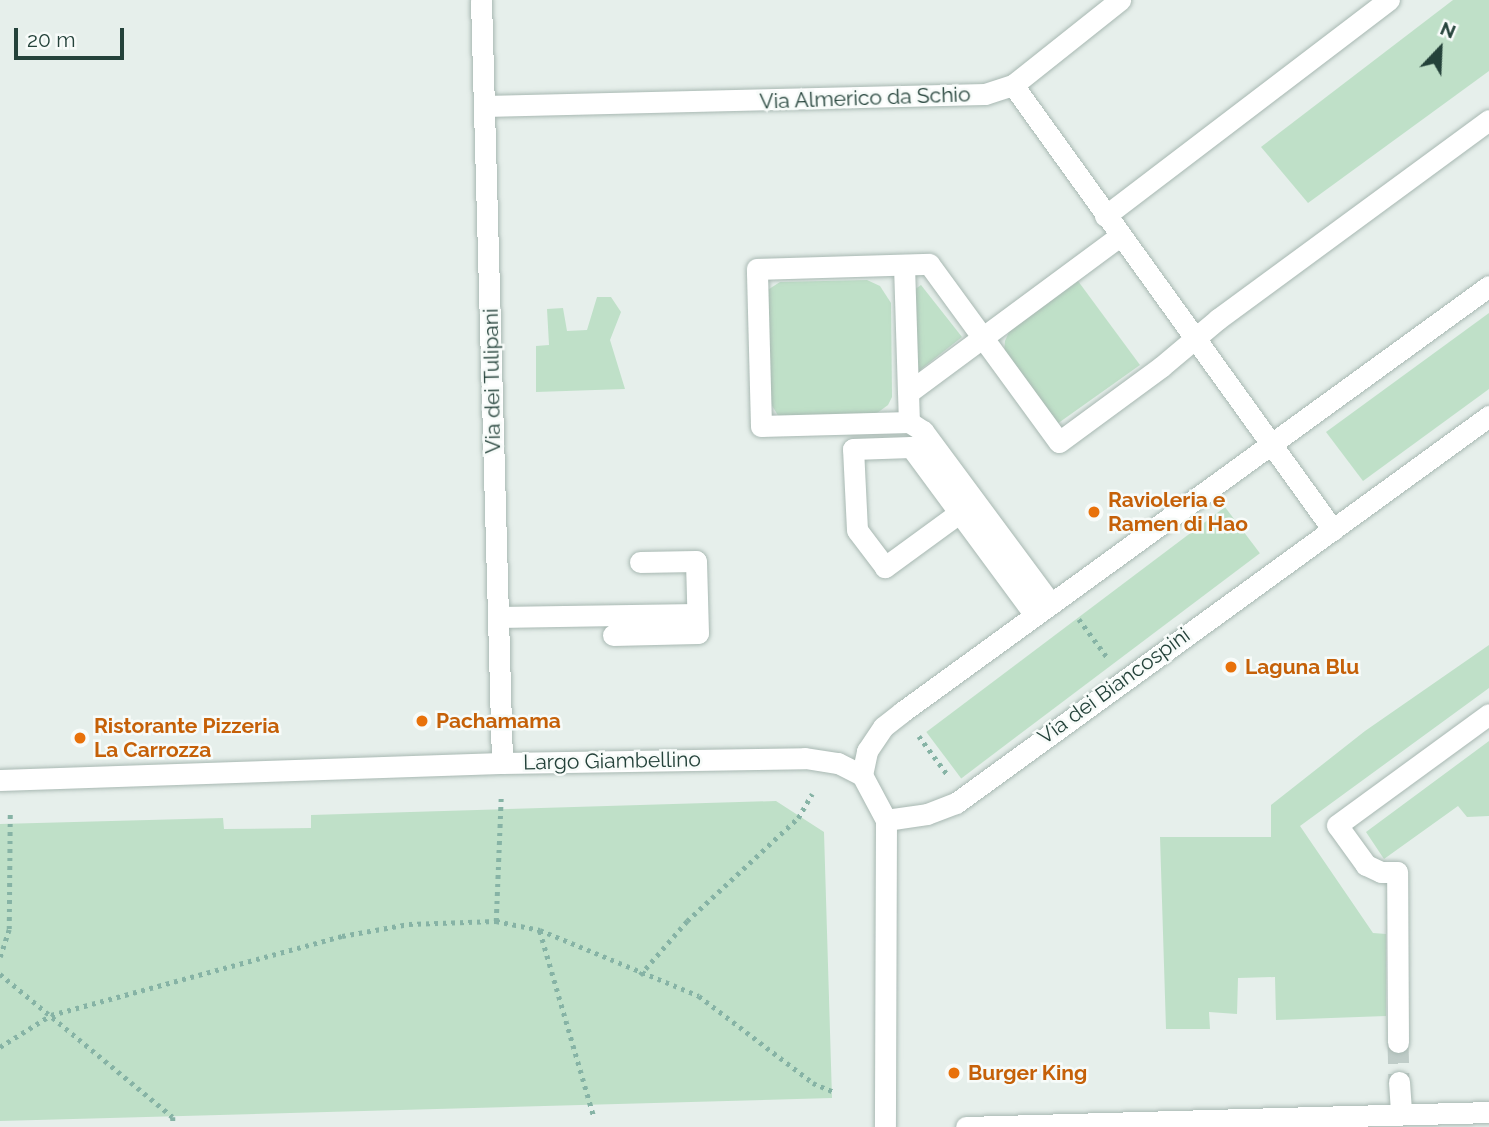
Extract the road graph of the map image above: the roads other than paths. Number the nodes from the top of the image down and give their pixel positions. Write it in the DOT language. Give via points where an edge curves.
graph roads {
  1 [pos="481,0"];
  2 [pos="1120,0"];
  3 [pos="1389,0"];
  4 [pos="1013,85"];
  5 [pos="484,106"];
  6 [pos="1489,121"];
  7 [pos="1105,216"];
  8 [pos="1120,236"];
  9 [pos="904,265"];
  10 [pos="1489,286"];
  11 [pos="983,337"];
  12 [pos="1194,339"];
  13 [pos="909,392"];
  14 [pos="1489,416"];
  15 [pos="909,422"];
  16 [pos="1270,443"];
  17 [pos="959,513"];
  18 [pos="1332,530"];
  19 [pos="640,562"];
  20 [pos="1049,605"];
  21 [pos="697,614"];
  22 [pos="498,617"];
  23 [pos="613,635"];
  24 [pos="1489,714"];
  25 [pos="502,763"];
  26 [pos="862,775"];
  27 [pos="0,780"];
  28 [pos="886,820"];
  29 [pos="1398,1042"];
  30 [pos="1399,1082"];
  31 [pos="1489,1112"];
  32 [pos="1401,1114"];
  33 [pos="885,1127"];
  34 [pos="967,1127"];
  1 -- 5 [label="street, Via dei Tulipani"];
  2 -- 4 [label="street"];
  3 -- 7 [label="street"];
  4 -- 5 [label="street, Via Almerico da Schio" via="957,96"];
  4 -- 7 [label="street"];
  5 -- 22 [label="street, Via dei Tulipani"];
  6 -- 12 [label="street"];
  7 -- 8 [label="street"];
  8 -- 11 [label="street"];
  8 -- 12 [label="street"];
  9 -- 11 [label="street" via="929,264"];
  9 -- 13 [label="street"];
  9 -- 15 [label="street" via="757,269 761,426"];
  10 -- 16 [label="street"];
  11 -- 12 [label="street" via="1059,442"];
  11 -- 13 [label="street"];
  12 -- 16 [label="street"];
  13 -- 15 [label="street"];
  14 -- 18 [label="street, Via dei Biancospini"];
  15 -- 20 [label="street" via="923,431"];
  16 -- 18 [label="street"];
  16 -- 20 [label="street"];
  17 -- 17 [label="street" via="885,567 857,530 853,449 911,447"];
  17 -- 20 [label="street"];
  18 -- 28 [label="street, Via dei Biancospini" via="1122,678 956,803 927,814"];
  19 -- 21 [label="street" via="696,561"];
  20 -- 26 [label="street" via="883,727 867,751"];
  21 -- 22 [label="street"];
  21 -- 23 [label="street" via="698,633"];
  22 -- 25 [label="street, Via dei Tulipani"];
  24 -- 29 [label="street" via="1336,825 1366,865 1381,872 1397,872"];
  25 -- 26 [label="street, Largo Giambellino" via="805,758 838,764"];
  25 -- 27 [label="street, Largo Giambellino"];
  26 -- 28 [label="street"];
  28 -- 33 [label="street"];
  30 -- 32 [label="street"];
  31 -- 32 [label="street"];
  32 -- 34 [label="street"];
}
